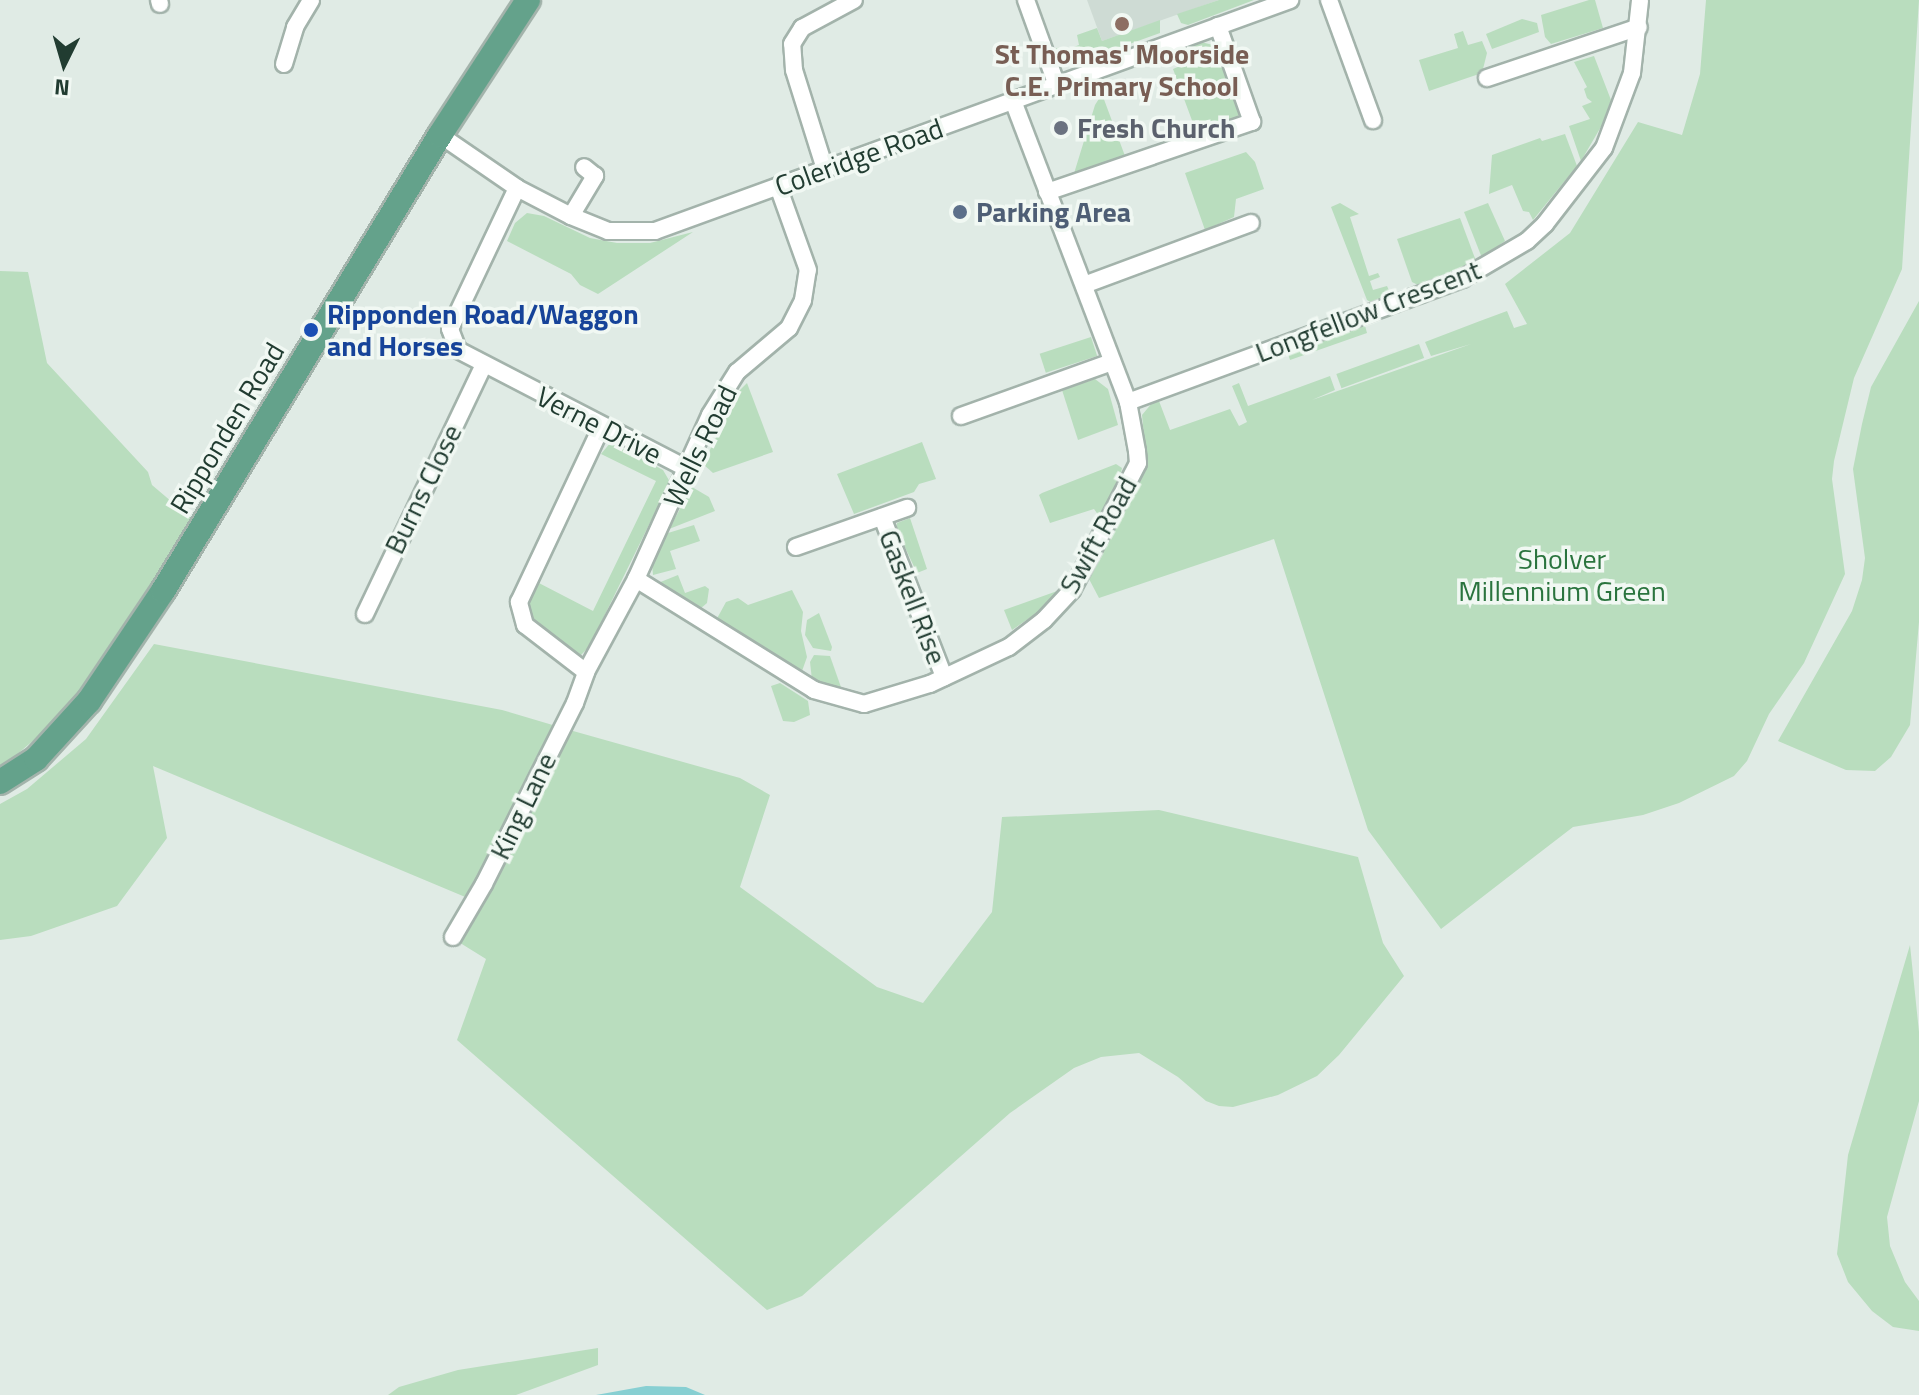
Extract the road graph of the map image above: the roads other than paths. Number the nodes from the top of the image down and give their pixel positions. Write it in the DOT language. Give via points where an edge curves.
graph roads {
  1 [pos="311,0"];
  2 [pos="528,0"];
  3 [pos="854,0"];
  4 [pos="1026,0"];
  5 [pos="1290,0"];
  6 [pos="1329,0"];
  7 [pos="1640,0"];
  8 [pos="1218,26"];
  9 [pos="1639,27"];
  10 [pos="284,64"];
  11 [pos="1487,78"];
  12 [pos="1056,83"];
  13 [pos="1013,101"];
  14 [pos="1373,120"];
  15 [pos="440,135"];
  16 [pos="584,167"];
  17 [pos="825,169"];
  18 [pos="778,186"];
  19 [pos="517,188"];
  20 [pos="1047,192"];
  21 [pos="571,216"];
  22 [pos="1251,223"];
  23 [pos="1084,285"];
  24 [pos="1112,362"];
  25 [pos="484,365"];
  26 [pos="1128,402"];
  27 [pos="961,416"];
  28 [pos="602,426"];
  29 [pos="688,469"];
  30 [pos="907,508"];
  31 [pos="882,517"];
  32 [pos="796,547"];
  33 [pos="636,579"];
  34 [pos="365,614"];
  35 [pos="586,672"];
  36 [pos="944,677"];
  37 [pos="0,782"];
  38 [pos="453,937"];
  1 -- 10 [label="street" via="295,27"];
  2 -- 15 [label="main road, Ripponden Road"];
  3 -- 17 [label="street" via="802,28 792,44 794,70"];
  4 -- 12 [label="street"];
  5 -- 8 [label="street, Coleridge Road"];
  6 -- 14 [label="street"];
  7 -- 9 [label="street, Longfellow Crescent"];
  8 -- 12 [label="street, Coleridge Road"];
  8 -- 20 [label="street" via="1252,122"];
  9 -- 11 [label="street"];
  9 -- 26 [label="street, Longfellow Crescent" via="1632,73 1604,148 1527,241 1462,279"];
  12 -- 13 [label="street, Coleridge Road"];
  13 -- 17 [label="street, Coleridge Road"];
  13 -- 20 [label="street, Swift Road"];
  15 -- 19 [label="street, Coleridge Road"];
  15 -- 37 [label="main road, Ripponden Road" via="163,591 89,701 36,759"];
  16 -- 21 [label="street" via="595,176"];
  17 -- 18 [label="street, Coleridge Road"];
  18 -- 21 [label="street, Coleridge Road" via="655,231 608,231"];
  18 -- 29 [label="street, Wells Road" via="808,270 803,300 789,328 737,372 710,415"];
  19 -- 21 [label="street, Coleridge Road"];
  19 -- 25 [label="street, Verne Drive" via="450,329 458,350"];
  20 -- 23 [label="street, Swift Road"];
  22 -- 23 [label="street"];
  23 -- 24 [label="street, Swift Road"];
  24 -- 26 [label="street, Swift Road"];
  24 -- 27 [label="street"];
  25 -- 28 [label="street, Verne Drive"];
  25 -- 34 [label="street, Burns Close"];
  26 -- 36 [label="street, Swift Road" via="1138,463 1072,590 1009,647"];
  28 -- 29 [label="street, Verne Drive"];
  28 -- 35 [label="street" via="519,602 525,625"];
  29 -- 33 [label="street, Wells Road"];
  30 -- 31 [label="street, Gaskell Rise"];
  31 -- 32 [label="street, Gaskell Rise"];
  31 -- 36 [label="street, Gaskell Rise"];
  33 -- 35 [label="street, Wells Road"];
  33 -- 36 [label="street, Swift Road" via="826,695 864,704"];
  35 -- 38 [label="street, King Lane" via="575,703"];
}
